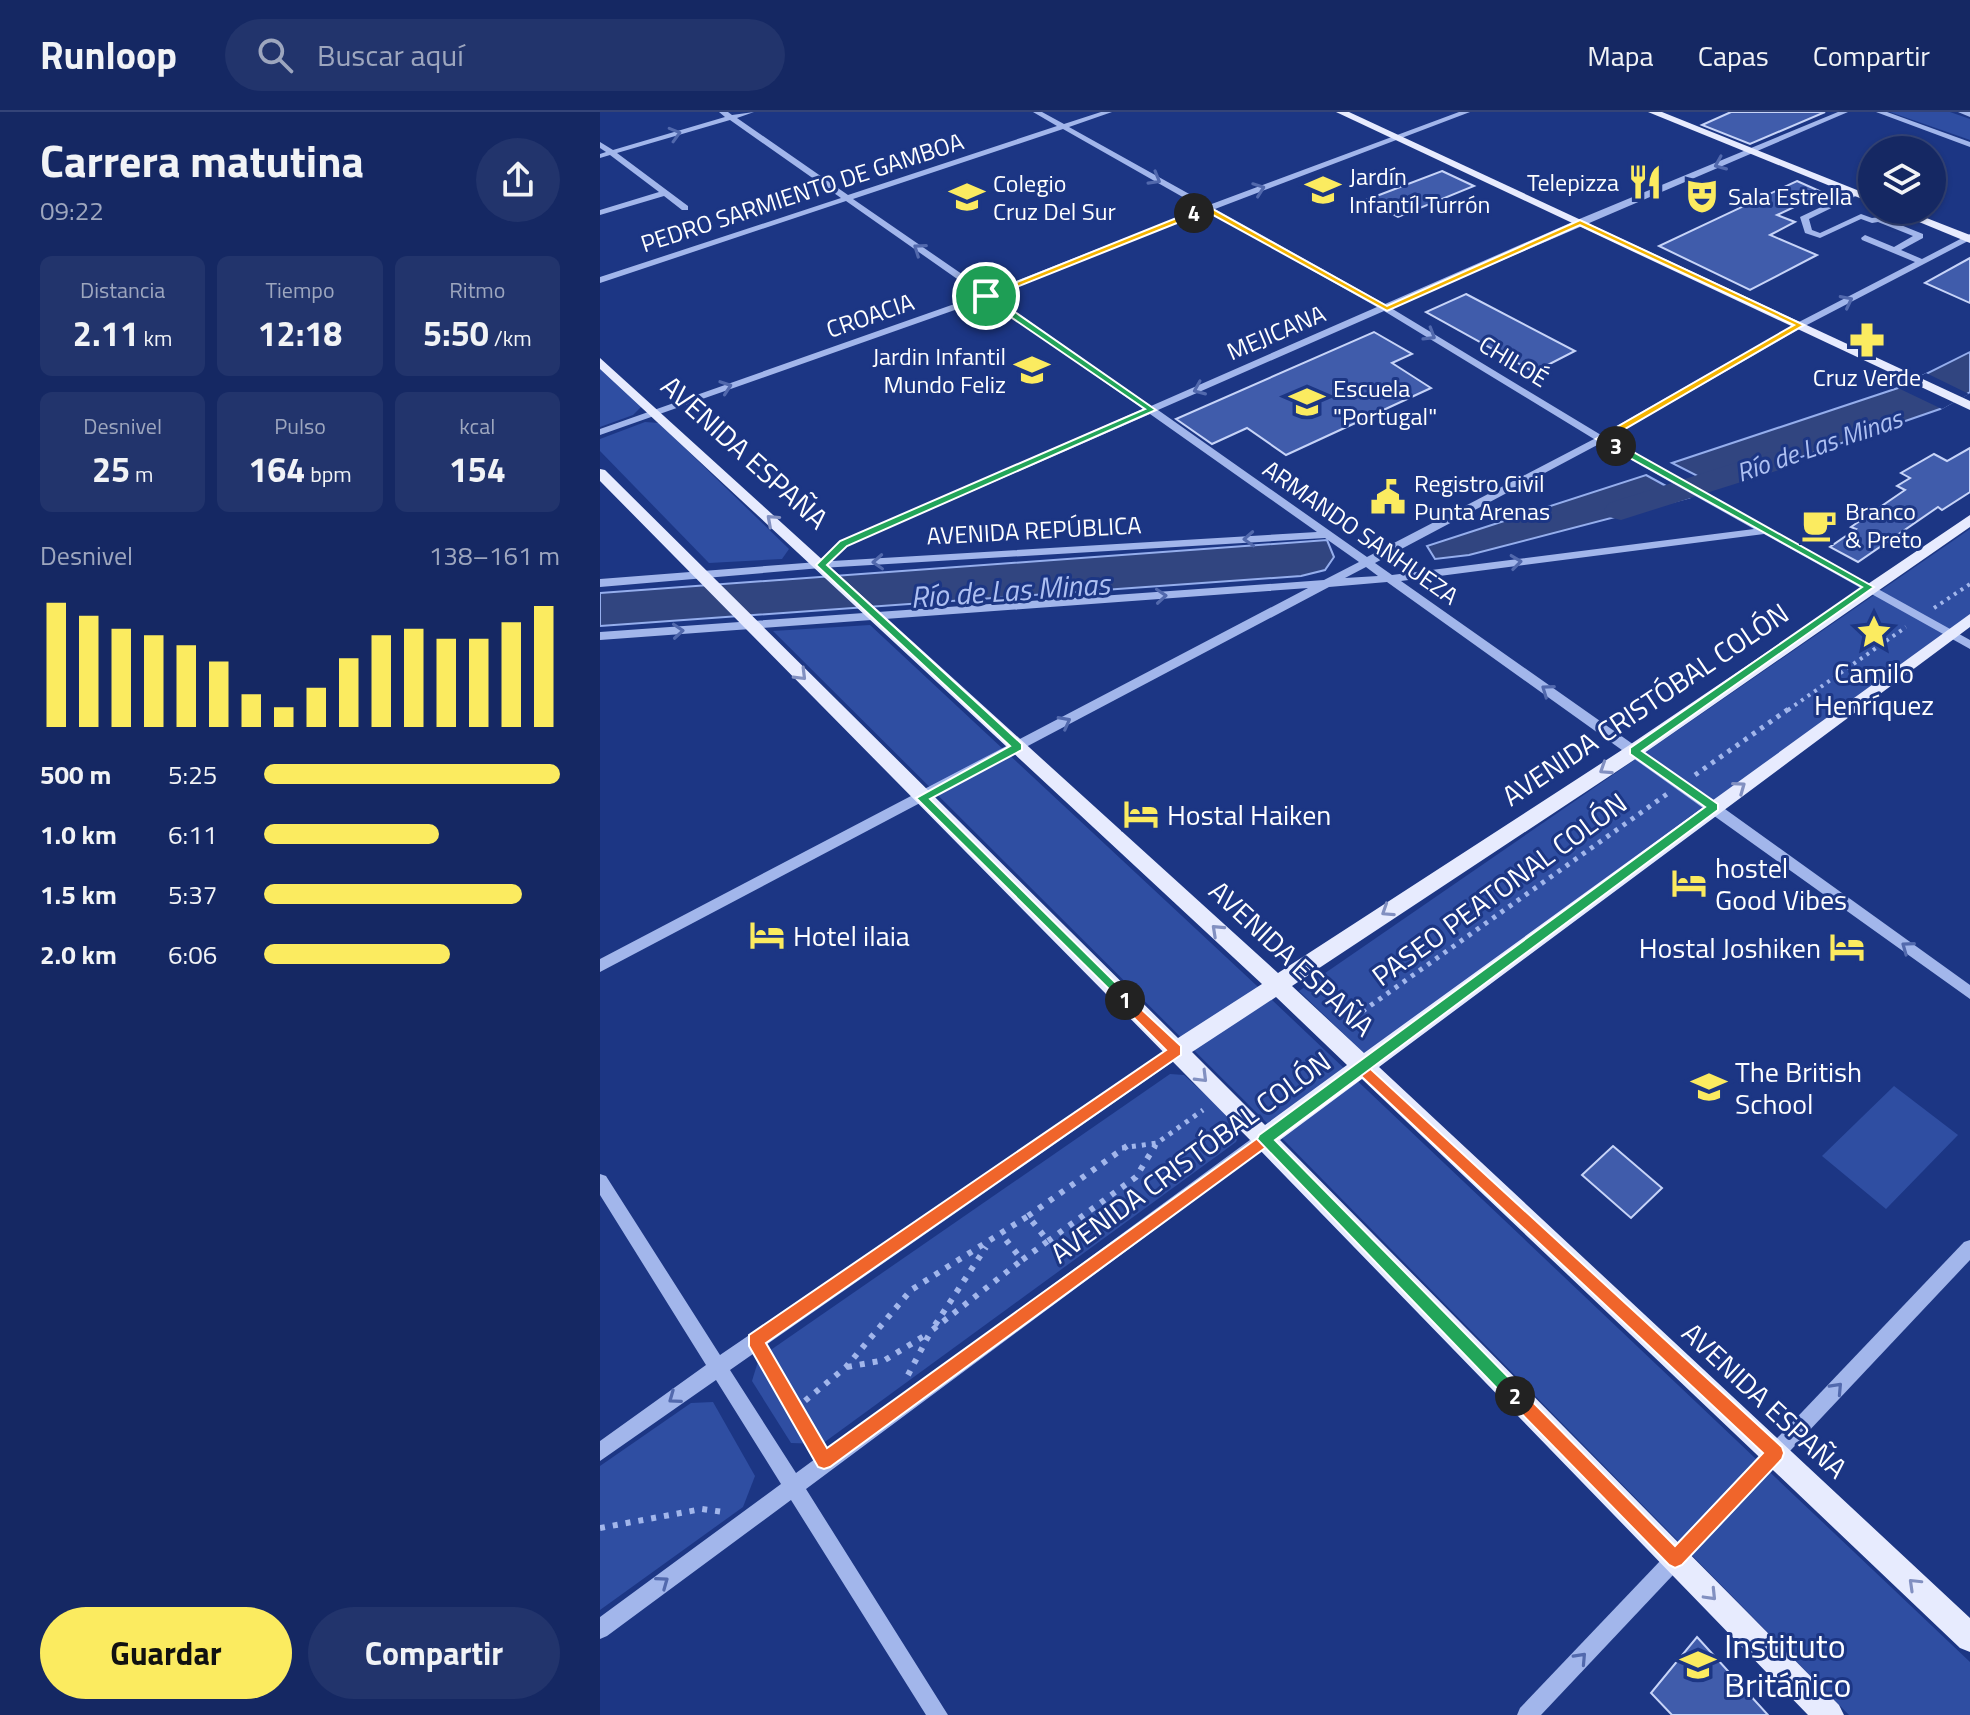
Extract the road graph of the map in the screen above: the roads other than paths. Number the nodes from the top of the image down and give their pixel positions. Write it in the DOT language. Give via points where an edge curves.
graph roads {
  1 [pos="750,112"];
  2 [pos="1037,112"];
  3 [pos="1108,112"];
  4 [pos="1341,112"];
  5 [pos="1466,112"];
  6 [pos="1653,112"];
  7 [pos="1844,112"];
  8 [pos="1880,112"];
  9 [pos="1962,112"];
  10 [pos="727,115"];
  11 [pos="1970,115"];
  12 [pos="1063,126"];
  13 [pos="1398,137"];
  14 [pos="600,144"];
  15 [pos="1970,145"];
  16 [pos="1751,151"];
  17 [pos="612,153"];
  18 [pos="600,156"];
  19 [pos="665,193"];
  20 [pos="1855,193"];
  21 [pos="1858,194"];
  22 [pos="846,198"];
  23 [pos="685,208"];
  24 [pos="1206,209"];
  25 [pos="600,213"];
  26 [pos="1858,217"];
  27 [pos="1580,222"];
  28 [pos="1890,224"];
  29 [pos="1932,224"];
  30 [pos="1865,238"];
  31 [pos="1969,238"];
  32 [pos="1895,250"];
  33 [pos="1923,262"];
  34 [pos="600,280"];
  35 [pos="986,296"];
  36 [pos="1387,309"];
  37 [pos="1800,325"];
  38 [pos="600,362"];
  39 [pos="1970,406"];
  40 [pos="1151,410"];
  41 [pos="654,412"];
  42 [pos="600,432"];
  43 [pos="1601,439"];
  44 [pos="600,473"];
  45 [pos="1970,520"];
  46 [pos="1765,531"];
  47 [pos="1327,535"];
  48 [pos="1363,562"];
  49 [pos="825,569"];
  50 [pos="706,578"];
  51 [pos="1387,579"];
  52 [pos="600,583"];
  53 [pos="1317,585"];
  54 [pos="1869,587"];
  55 [pos="874,614"];
  56 [pos="1970,619"];
  57 [pos="749,622"];
  58 [pos="1950,633"];
  59 [pos="633,634"];
  60 [pos="600,636"];
  61 [pos="1970,645"];
  62 [pos="600,648"];
  63 [pos="1018,747"];
  64 [pos="1634,751"];
  65 [pos="922,798"];
  66 [pos="1713,807"];
  67 [pos="600,966"];
  68 [pos="1275,983"];
  69 [pos="1970,993"];
  70 [pos="1176,1051"];
  71 [pos="1363,1068"];
  72 [pos="1264,1139"];
  73 [pos="600,1181"];
  74 [pos="1970,1248"];
  75 [pos="719,1366"];
  76 [pos="600,1452"];
  77 [pos="1776,1453"];
  78 [pos="792,1484"];
  79 [pos="1675,1559"];
  80 [pos="600,1629"];
  81 [pos="1970,1638"];
  82 [pos="938,1715"];
  83 [pos="1527,1715"];
  84 [pos="1829,1715"];
  1 -- 10 [label="street"];
  2 -- 12 [label="street, CHILOÉ"];
  3 -- 12 [label="street, PEDRO SARMIENTO DE GAMBOA"];
  4 -- 13 [label="main road"];
  5 -- 13 [label="street, CROACIA"];
  6 -- 16 [label="main road"];
  7 -- 16 [label="street, MEJICANA"];
  8 -- 15 [label="street"];
  9 -- 11 [label="street"];
  17 -- 10 [label="street, one-way"];
  10 -- 22 [label="street, ARMANDO SANHUEZA"];
  12 -- 22 [label="street, PEDRO SARMIENTO DE GAMBOA"];
  12 -- 24 [label="street, CHILOÉ, one-way"];
  24 -- 13 [label="street, CROACIA, one-way"];
  13 -- 27 [label="main road"];
  14 -- 17 [label="street"];
  16 -- 20 [label="main road"];
  16 -- 27 [label="street, MEJICANA, one-way"];
  17 -- 18 [label="street"];
  17 -- 19 [label="street"];
  19 -- 23 [label="street"];
  19 -- 25 [label="street"];
  20 -- 21 [label="main road"];
  20 -- 26 [label="street" via="1803,219 1808,231 1820,236"];
  22 -- 34 [label="street, PEDRO SARMIENTO DE GAMBOA"];
  35 -- 22 [label="street, ARMANDO SANHUEZA, one-way"];
  24 -- 35 [label="street, CROACIA"];
  24 -- 36 [label="street, CHILOÉ"];
  27 -- 36 [label="street, MEJICANA"];
  27 -- 37 [label="main road"];
  28 -- 32 [label="street" via="1920,236"];
  29 -- 31 [label="main road"];
  30 -- 32 [label="street"];
  31 -- 33 [label="street"];
  32 -- 33 [label="street"];
  37 -- 33 [label="street, one-way"];
  35 -- 40 [label="street, ARMANDO SANHUEZA"];
  41 -- 35 [label="street, CROACIA, one-way"];
  36 -- 40 [label="street, MEJICANA, one-way"];
  36 -- 43 [label="street, CHILOÉ, one-way"];
  37 -- 39 [label="main road"];
  37 -- 43 [label="street"];
  38 -- 41 [label="main road, AVENIDA ESPAÑA"];
  40 -- 47 [label="street, ARMANDO SANHUEZA"];
  40 -- 49 [label="street, MEJICANA" via="843,544"];
  41 -- 42 [label="street, CROACIA"];
  49 -- 41 [label="main road, AVENIDA ESPAÑA, one-way"];
  43 -- 46 [label="street, CHILOÉ"];
  43 -- 48 [label="street"];
  44 -- 50 [label="main road"];
  45 -- 54 [label="main road, AVENIDA CRISTÓBAL COLÓN"];
  51 -- 46 [label="street, one-way"];
  46 -- 54 [label="street, CHILOÉ"];
  47 -- 48 [label="street, ARMANDO SANHUEZA"];
  47 -- 49 [label="street, AVENIDA REPÚBLICA, one-way"];
  48 -- 51 [label="street, ARMANDO SANHUEZA"];
  48 -- 53 [label="street"];
  49 -- 50 [label="street, AVENIDA REPÚBLICA"];
  49 -- 55 [label="main road, AVENIDA ESPAÑA"];
  50 -- 52 [label="street, AVENIDA REPÚBLICA"];
  50 -- 57 [label="main road"];
  51 -- 53 [label="street"];
  64 -- 51 [label="street, ARMANDO SANHUEZA, one-way"];
  55 -- 53 [label="street, one-way"];
  63 -- 53 [label="street, one-way"];
  54 -- 58 [label="street, CHILOÉ"];
  54 -- 64 [label="main road, AVENIDA CRISTÓBAL COLÓN"];
  55 -- 57 [label="street"];
  55 -- 63 [label="main road, AVENIDA ESPAÑA"];
  56 -- 58 [label="main road, AVENIDA CRISTÓBAL COLÓN"];
  59 -- 57 [label="street, one-way"];
  57 -- 65 [label="main road, one-way"];
  58 -- 61 [label="street, CHILOÉ"];
  66 -- 58 [label="main road, AVENIDA CRISTÓBAL COLÓN, one-way"];
  59 -- 60 [label="street"];
  59 -- 62 [label="street"];
  63 -- 65 [label="street"];
  68 -- 63 [label="main road, AVENIDA ESPAÑA, one-way"];
  64 -- 66 [label="street, ARMANDO SANHUEZA"];
  64 -- 68 [label="main road, AVENIDA CRISTÓBAL COLÓN, one-way"];
  65 -- 67 [label="street"];
  65 -- 70 [label="main road"];
  69 -- 66 [label="street, ARMANDO SANHUEZA, one-way"];
  66 -- 71 [label="main road, AVENIDA CRISTÓBAL COLÓN"];
  68 -- 70 [label="main road, AVENIDA CRISTÓBAL COLÓN"];
  68 -- 71 [label="main road, AVENIDA ESPAÑA"];
  70 -- 72 [label="main road, one-way"];
  70 -- 75 [label="street, AVENIDA CRISTÓBAL COLÓN"];
  71 -- 72 [label="main road, AVENIDA CRISTÓBAL COLÓN"];
  71 -- 77 [label="main road, AVENIDA ESPAÑA"];
  72 -- 78 [label="street, AVENIDA CRISTÓBAL COLÓN"];
  72 -- 79 [label="main road"];
  73 -- 75 [label="street"];
  77 -- 74 [label="street, one-way"];
  75 -- 76 [label="street, AVENIDA CRISTÓBAL COLÓN, one-way"];
  75 -- 78 [label="street"];
  77 -- 79 [label="street"];
  81 -- 77 [label="main road, AVENIDA ESPAÑA, one-way"];
  80 -- 78 [label="street, AVENIDA CRISTÓBAL COLÓN, one-way"];
  78 -- 82 [label="street"];
  83 -- 79 [label="street, one-way"];
  79 -- 84 [label="main road, one-way"];
}
